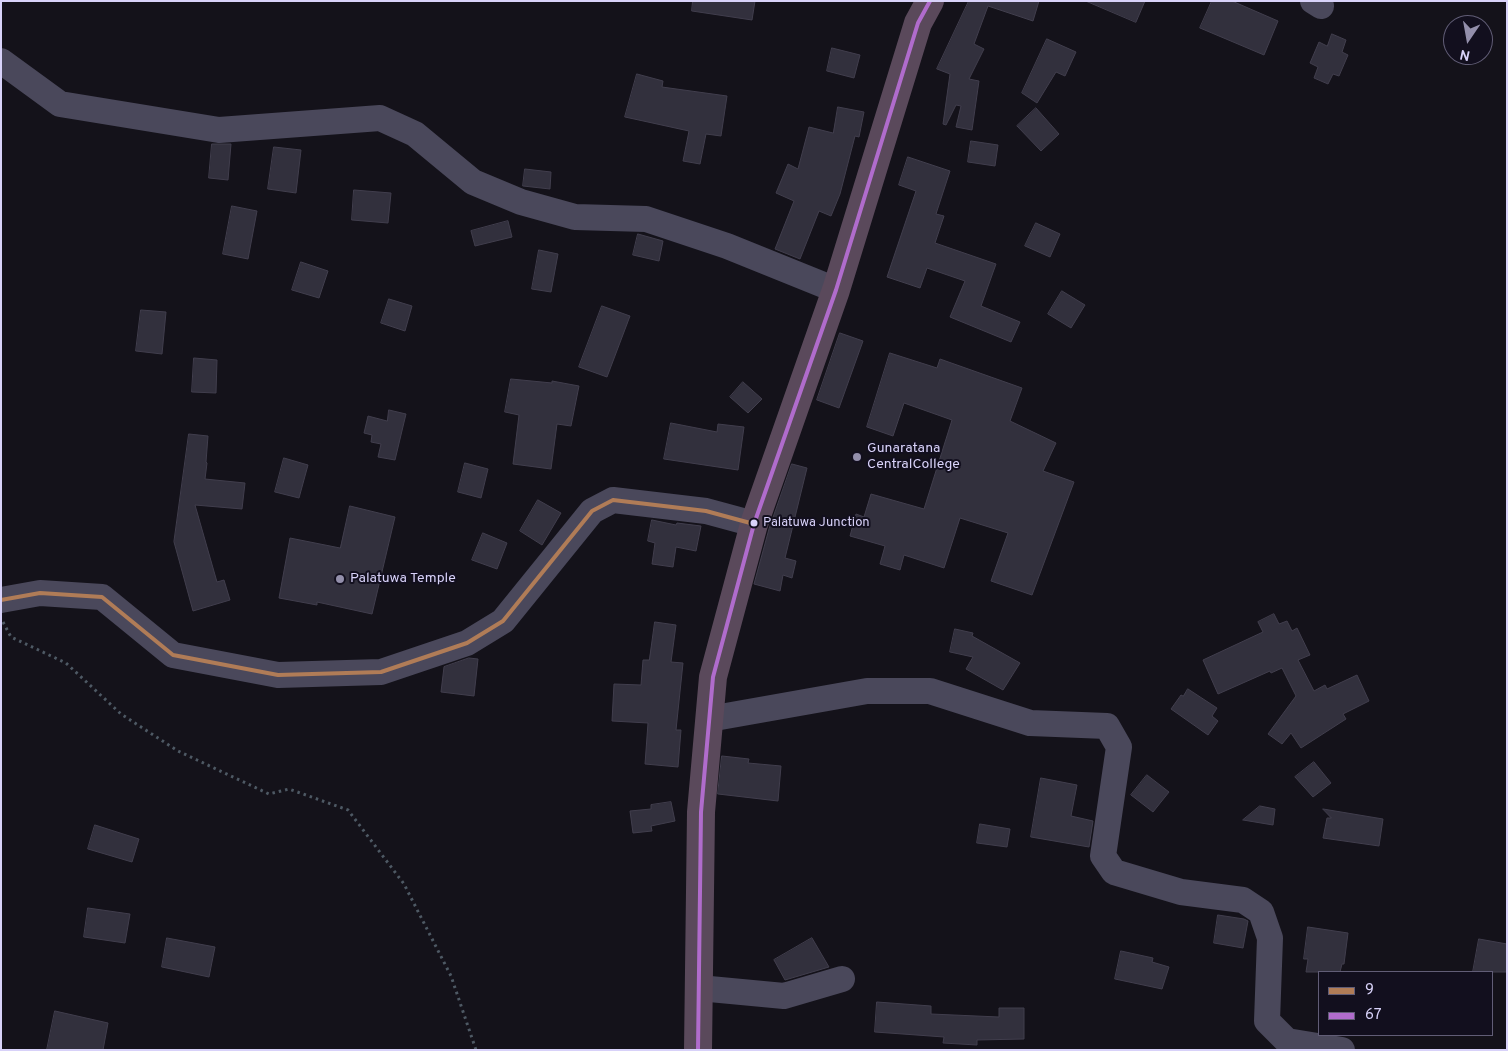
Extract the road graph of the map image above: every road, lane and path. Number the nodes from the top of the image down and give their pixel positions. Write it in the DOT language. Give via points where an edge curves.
graph roads {
  1 [pos="930,1"];
  2 [pos="1,61"];
  3 [pos="836,290"];
  4 [pos="754,524"];
  5 [pos="1,600"];
  6 [pos="1,619"];
  7 [pos="709,719"];
  8 [pos="842,979"];
  9 [pos="699,988"];
  10 [pos="476,1050"];
  11 [pos="698,1050"];
  12 [pos="1342,1050"];
  1 -- 3 [label="highway" via="918,23"];
  2 -- 3 [label="street" via="60,104 218,130 380,118 415,134 473,182 521,202 575,217 646,219 727,246"];
  3 -- 4 [label="highway"];
  4 -- 5 [label="street" via="706,511 613,500 592,511 503,621 468,644 381,672 278,674 173,655 102,597 40,592"];
  4 -- 7 [label="highway" via="713,677"];
  6 -- 10 [label="path" via="11,636 66,663 121,714 178,751 269,794 289,789 348,810 404,884 450,976"];
  7 -- 9 [label="highway" via="701,812"];
  7 -- 12 [label="street" via="867,691 930,691 1030,723 1107,726 1120,747 1103,856 1114,872 1181,892 1243,900 1261,912 1270,938 1268,1021 1287,1041"];
  8 -- 9 [label="street" via="784,996"];
  9 -- 11 [label="highway"];
}
